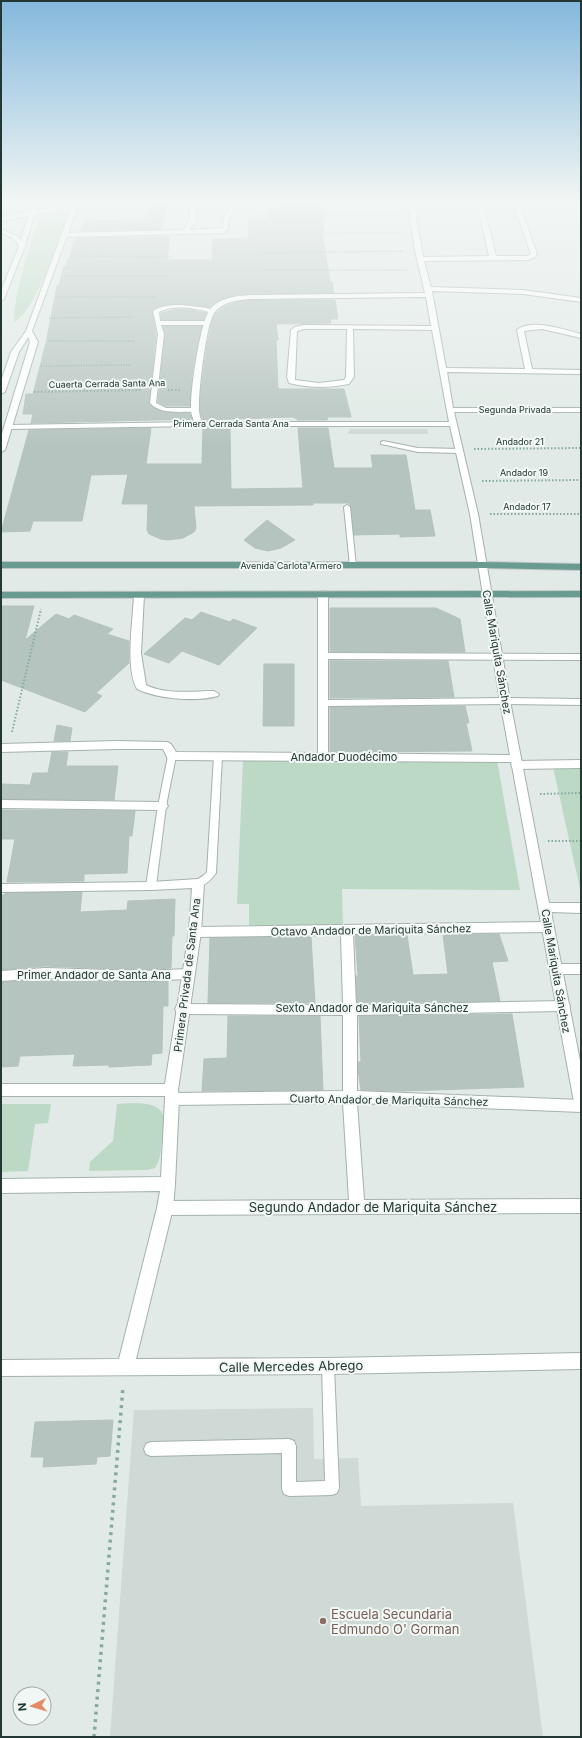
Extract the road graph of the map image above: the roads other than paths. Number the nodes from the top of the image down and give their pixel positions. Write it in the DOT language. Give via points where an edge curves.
graph roads {
  1 [pos="7,284"];
  2 [pos="46,284"];
  3 [pos="426,284"];
  4 [pos="429,292"];
  5 [pos="1,299"];
  6 [pos="581,300"];
  7 [pos="212,311"];
  8 [pos="158,323"];
  9 [pos="206,323"];
  10 [pos="350,328"];
  11 [pos="434,328"];
  12 [pos="29,331"];
  13 [pos="581,336"];
  14 [pos="442,370"];
  15 [pos="529,371"];
  16 [pos="581,372"];
  17 [pos="2,390"];
  18 [pos="194,410"];
  19 [pos="450,410"];
  20 [pos="581,410"];
  21 [pos="198,424"];
  22 [pos="454,424"];
  23 [pos="8,427"];
  24 [pos="383,443"];
  25 [pos="1,450"];
  26 [pos="460,450"];
  27 [pos="347,507"];
  28 [pos="1,565"];
  29 [pos="482,565"];
  30 [pos="353,566"];
  31 [pos="581,567"];
  32 [pos="323,594"];
  33 [pos="487,594"];
  34 [pos="581,594"];
  35 [pos="1,595"];
  36 [pos="139,595"];
  37 [pos="323,656"];
  38 [pos="498,657"];
  39 [pos="581,657"];
  40 [pos="214,694"];
  41 [pos="505,701"];
  42 [pos="581,702"];
  43 [pos="323,703"];
  44 [pos="1,748"];
  45 [pos="172,756"];
  46 [pos="218,756"];
  47 [pos="323,757"];
  48 [pos="517,761"];
  49 [pos="581,764"];
  50 [pos="1,804"];
  51 [pos="162,806"];
  52 [pos="198,882"];
  53 [pos="151,886"];
  54 [pos="1,888"];
  55 [pos="544,908"];
  56 [pos="581,908"];
  57 [pos="548,927"];
  58 [pos="347,930"];
  59 [pos="195,932"];
  60 [pos="581,968"];
  61 [pos="556,969"];
  62 [pos="188,974"];
  63 [pos="1,976"];
  64 [pos="563,1006"];
  65 [pos="182,1009"];
  66 [pos="350,1010"];
  67 [pos="579,1078"];
  68 [pos="1,1090"];
  69 [pos="172,1095"];
  70 [pos="350,1097"];
  71 [pos="581,1102"];
  72 [pos="581,1106"];
  73 [pos="168,1184"];
  74 [pos="1,1186"];
  75 [pos="581,1206"];
  76 [pos="357,1207"];
  77 [pos="165,1208"];
  78 [pos="581,1361"];
  79 [pos="328,1366"];
  80 [pos="1,1368"];
  81 [pos="125,1368"];
  82 [pos="150,1449"];
  1 -- 5 [label="street"];
  2 -- 12 [label="street"];
  3 -- 4 [label="street, Calle Mariquita Sánchez"];
  4 -- 6 [label="street" via="523,292"];
  4 -- 7 [label="street" via="409,295 236,298 223,302"];
  4 -- 11 [label="street, Calle Mariquita Sánchez"];
  7 -- 8 [label="lane" via="205,308 159,309 156,311"];
  7 -- 9 [label="street"];
  8 -- 9 [label="lane"];
  8 -- 18 [label="lane" via="161,334 152,403 163,409"];
  9 -- 18 [label="street"];
  10 -- 10 [label="street" via="304,327 294,330 292,381 299,384 346,382 350,378"];
  10 -- 11 [label="street"];
  11 -- 14 [label="street, Calle Mariquita Sánchez"];
  12 -- 17 [label="street" via="15,352"];
  12 -- 23 [label="street" via="34,342"];
  13 -- 15 [label="street" via="533,327 520,330"];
  14 -- 15 [label="street"];
  14 -- 19 [label="street, Calle Mariquita Sánchez"];
  15 -- 16 [label="street"];
  18 -- 21 [label="street"];
  19 -- 20 [label="street, Segunda Privada"];
  19 -- 22 [label="street, Calle Mariquita Sánchez"];
  21 -- 22 [label="street, Primera Cerrada Santa Ana"];
  21 -- 23 [label="street, Primera Cerrada Santa Ana"];
  22 -- 26 [label="street, Calle Mariquita Sánchez"];
  23 -- 25 [label="street"];
  24 -- 26 [label="lane" via="418,450"];
  26 -- 29 [label="street, Calle Mariquita Sánchez"];
  27 -- 30 [label="lane"];
  28 -- 30 [label="main road, Avenida Carlota Armero"];
  29 -- 30 [label="main road, Avenida Carlota Armero"];
  29 -- 31 [label="main road, Avenida Carlota Armero"];
  29 -- 33 [label="street, Calle Mariquita Sánchez"];
  32 -- 33 [label="main road"];
  32 -- 36 [label="main road"];
  32 -- 37 [label="street"];
  33 -- 34 [label="main road"];
  33 -- 38 [label="street, Calle Mariquita Sánchez"];
  35 -- 36 [label="main road"];
  36 -- 40 [label="street" via="135,653 136,674 141,687 158,694"];
  37 -- 38 [label="street"];
  37 -- 43 [label="street"];
  38 -- 39 [label="street"];
  38 -- 41 [label="street, Calle Mariquita Sánchez"];
  41 -- 42 [label="street"];
  41 -- 43 [label="street"];
  41 -- 48 [label="street, Calle Mariquita Sánchez"];
  43 -- 47 [label="street"];
  44 -- 45 [label="street" via="167,746"];
  45 -- 46 [label="street, Andador Duodécimo"];
  45 -- 51 [label="lane"];
  46 -- 47 [label="street, Andador Duodécimo"];
  46 -- 52 [label="lane" via="211,873 205,880"];
  47 -- 48 [label="street, Andador Duodécimo"];
  48 -- 49 [label="street, Andador Duodécimo"];
  48 -- 55 [label="street, Calle Mariquita Sánchez"];
  50 -- 51 [label="street"];
  51 -- 53 [label="lane"];
  52 -- 53 [label="street, Primera Privada de Santa Ana"];
  52 -- 59 [label="street, Primera Privada de Santa Ana"];
  53 -- 54 [label="street, Primera Privada de Santa Ana"];
  55 -- 56 [label="street"];
  55 -- 57 [label="street, Calle Mariquita Sánchez"];
  57 -- 58 [label="street, Octavo Andador de Mariquita Sánchez"];
  57 -- 61 [label="street, Calle Mariquita Sánchez"];
  58 -- 59 [label="street, Octavo Andador de Mariquita Sánchez"];
  58 -- 66 [label="street"];
  59 -- 62 [label="street, Primera Privada de Santa Ana"];
  60 -- 61 [label="street"];
  61 -- 64 [label="street, Calle Mariquita Sánchez"];
  62 -- 63 [label="street, Primer Andador de Santa Ana" via="143,976 45,973"];
  62 -- 65 [label="street, Primera Privada de Santa Ana"];
  64 -- 66 [label="street, Sexto Andador de Mariquita Sánchez"];
  64 -- 67 [label="street, Calle Mariquita Sánchez"];
  65 -- 66 [label="street, Sexto Andador de Mariquita Sánchez"];
  65 -- 69 [label="street, Primera Privada de Santa Ana"];
  66 -- 70 [label="street"];
  67 -- 71 [label="street, Calle Mariquita Sánchez"];
  68 -- 69 [label="street, Cuarto Andador de Mariquita Sánchez"];
  69 -- 70 [label="street, Cuarto Andador de Mariquita Sánchez"];
  69 -- 73 [label="street, Primera Privada de Santa Ana"];
  70 -- 72 [label="street, Cuarto Andador de Mariquita Sánchez"];
  70 -- 76 [label="street"];
  73 -- 74 [label="street"];
  73 -- 77 [label="street, Primera Privada de Santa Ana"];
  75 -- 76 [label="street, Segundo Andador de Mariquita Sánchez"];
  76 -- 77 [label="street, Segundo Andador de Mariquita Sánchez"];
  77 -- 81 [label="street, Primera Privada de Santa Ana"];
  78 -- 79 [label="street, Calle Mercedes Abrego"];
  79 -- 81 [label="street, Calle Mercedes Abrego"];
  79 -- 82 [label="lane" via="332,1488 289,1489 289,1446"];
  80 -- 81 [label="street, Calle Mercedes Abrego"];
}
